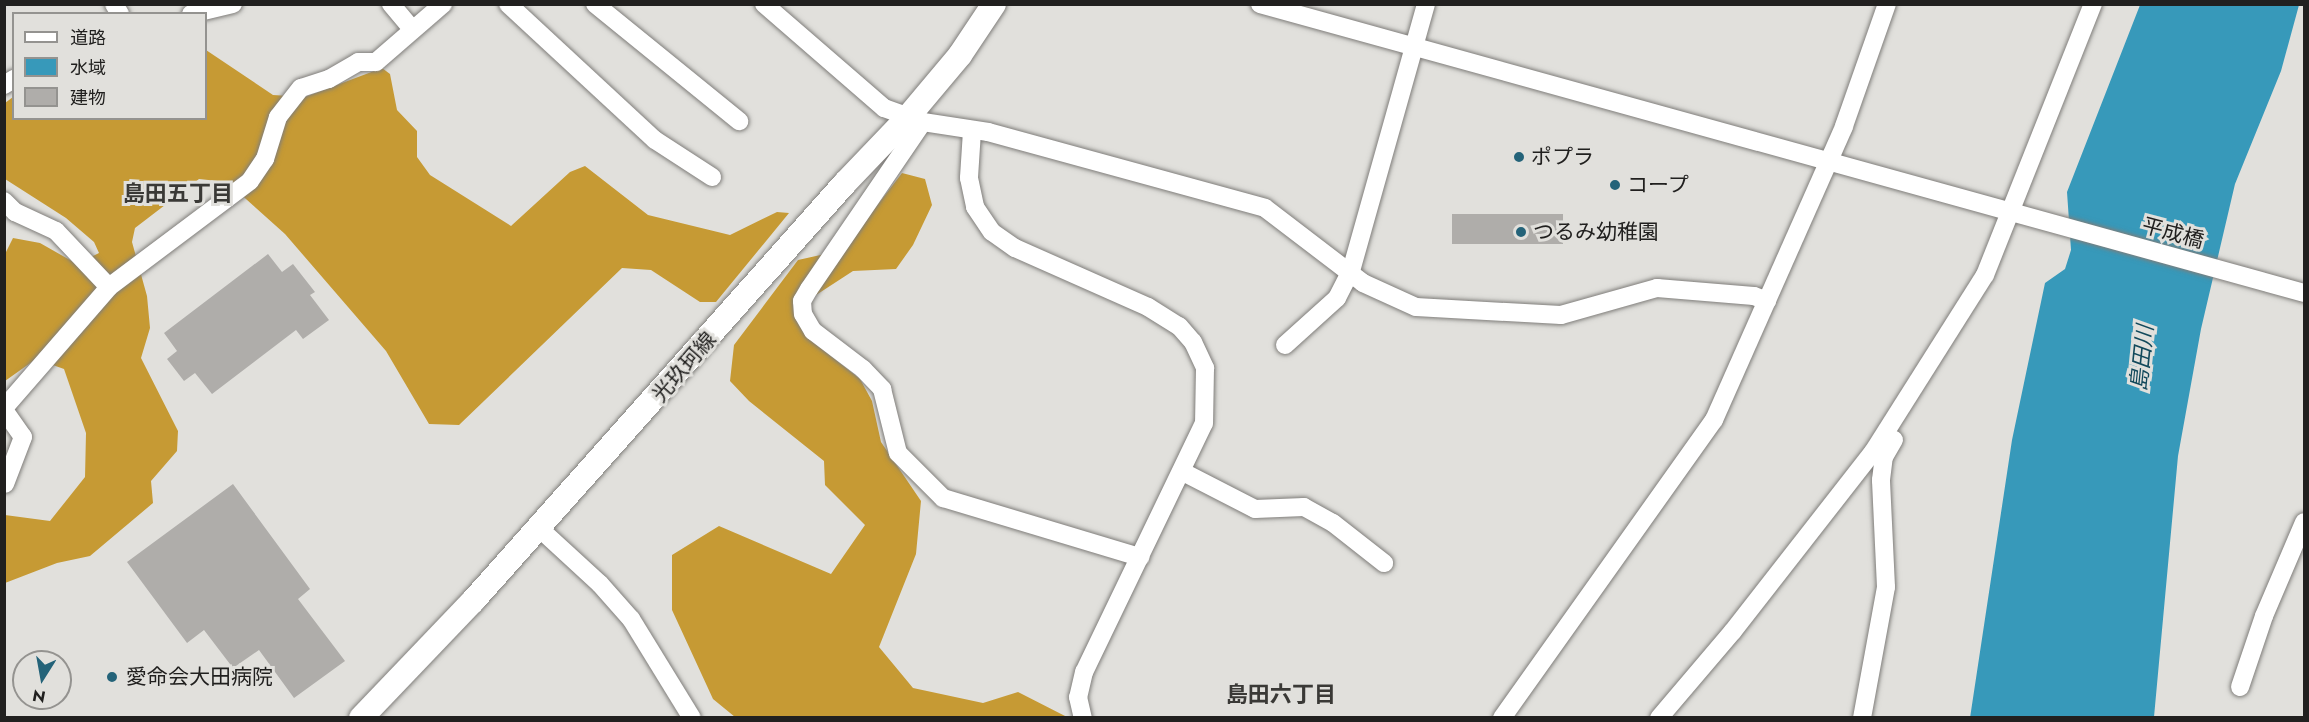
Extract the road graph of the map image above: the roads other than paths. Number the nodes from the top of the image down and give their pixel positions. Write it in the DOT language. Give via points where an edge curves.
graph roads {
  1 [pos="233,4"];
  2 [pos="391,4"];
  3 [pos="443,4"];
  4 [pos="508,4"];
  5 [pos="595,4"];
  6 [pos="764,4"];
  7 [pos="994,4"];
  8 [pos="1260,4"];
  9 [pos="1426,4"];
  10 [pos="1887,4"];
  11 [pos="2093,4"];
  12 [pos="199,12"];
  13 [pos="412,29"];
  14 [pos="1416,46"];
  15 [pos="915,120"];
  16 [pos="739,122"];
  17 [pos="972,131"];
  18 [pos="1830,161"];
  19 [pos="712,177"];
  20 [pos="4,201"];
  21 [pos="2011,212"];
  22 [pos="1351,272"];
  23 [pos="109,287"];
  24 [pos="2304,293"];
  25 [pos="1767,301"];
  26 [pos="1285,345"];
  27 [pos="4,409"];
  28 [pos="1899,415"];
  29 [pos="1183,472"];
  30 [pos="5,484"];
  31 [pos="2304,522"];
  32 [pos="539,528"];
  33 [pos="1140,557"];
  34 [pos="1384,563"];
  35 [pos="2240,687"];
  36 [pos="361,717"];
  37 [pos="692,717"];
  38 [pos="1083,717"];
  39 [pos="1502,717"];
  40 [pos="1659,717"];
  41 [pos="1862,717"];
  1 -- 12 [label="street"];
  2 -- 13 [label="street"];
  3 -- 13 [label="street"];
  4 -- 19 [label="street" via="655,140"];
  5 -- 16 [label="street"];
  6 -- 15 [label="street" via="884,108"];
  7 -- 15 [label="main road, 光玖珂線"];
  8 -- 14 [label="street, 平成橋"];
  9 -- 14 [label="street"];
  10 -- 18 [label="street"];
  11 -- 21 [label="street"];
  13 -- 23 [label="street" via="376,62 358,62 330,79 301,88 278,117 265,159 250,181"];
  14 -- 18 [label="street, 平成橋"];
  14 -- 22 [label="street"];
  15 -- 17 [label="street"];
  15 -- 32 [label="main road, 光玖珂線" via="845,183"];
  15 -- 33 [label="street" via="802,301 803,314 813,331 864,369 882,389 898,453 943,498"];
  17 -- 22 [label="street" via="1011,138 1265,208"];
  17 -- 29 [label="street" via="969,178 975,207 992,232 1015,249 1148,307 1179,326 1193,342 1205,368 1207,396 1204,423"];
  18 -- 21 [label="street, 平成橋"];
  18 -- 25 [label="street"];
  20 -- 23 [label="street" via="15,212 56,231"];
  21 -- 24 [label="street, 平成橋"];
  21 -- 28 [label="street" via="1985,275"];
  22 -- 25 [label="street" via="1394,300 1438,311 1561,315 1657,288 1754,296"];
  22 -- 26 [label="street" via="1337,298"];
  23 -- 27 [label="street"];
  25 -- 39 [label="street" via="1714,420"];
  27 -- 30 [label="street" via="22,437"];
  28 -- 40 [label="street" via="1732,631"];
  28 -- 41 [label="street" via="1897,434 1884,457 1881,480 1886,587"];
  29 -- 33 [label="street"];
  29 -- 34 [label="street" via="1255,509 1304,507 1333,523"];
  31 -- 35 [label="street" via="2264,616"];
  32 -- 36 [label="main road, 光玖珂線"];
  32 -- 37 [label="street" via="600,584 631,619"];
  33 -- 38 [label="street" via="1084,672 1078,697"];
}
